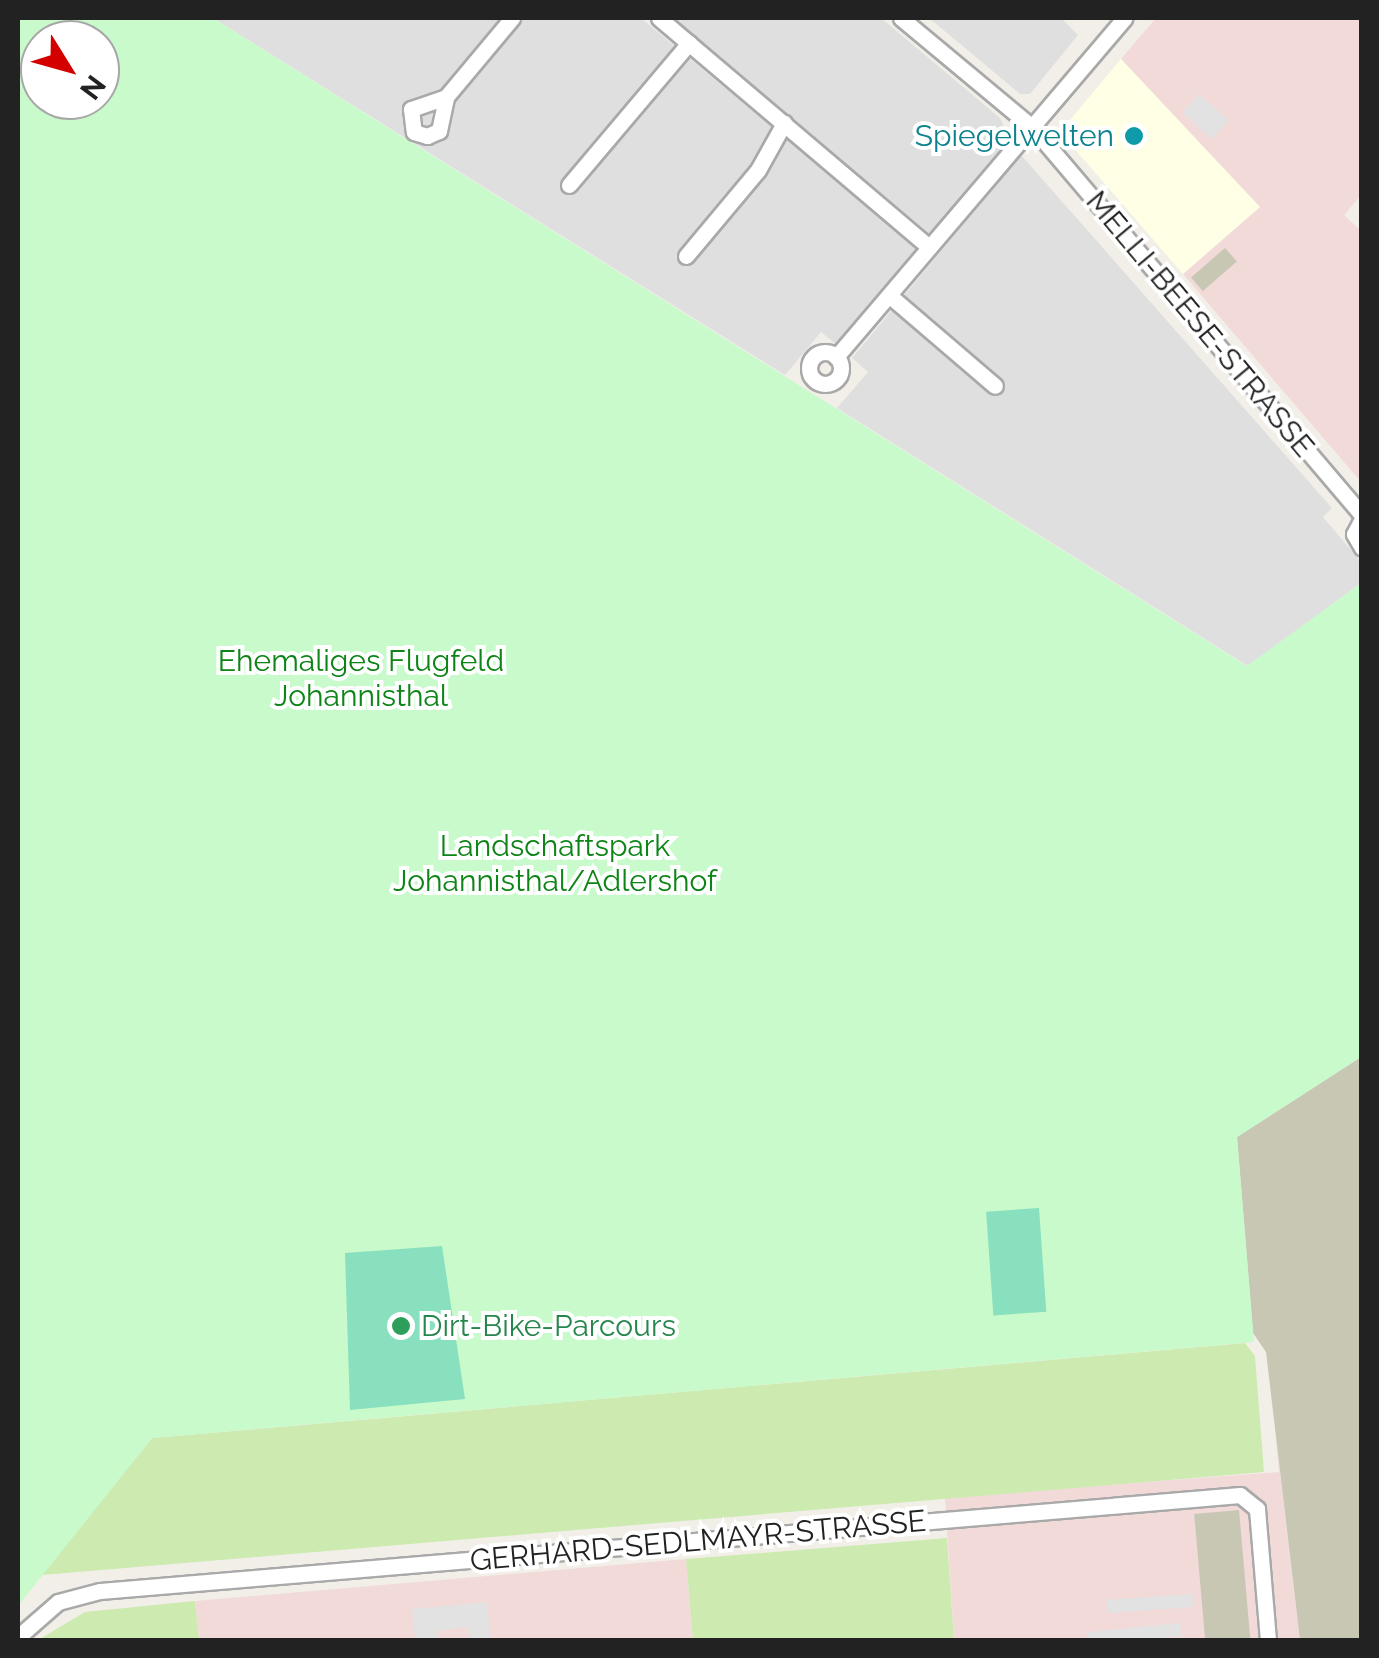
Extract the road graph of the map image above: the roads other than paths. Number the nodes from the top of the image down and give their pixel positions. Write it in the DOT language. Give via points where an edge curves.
graph roads {
  1 [pos="512,18"];
  2 [pos="659,18"];
  3 [pos="902,18"];
  4 [pos="1125,18"];
  5 [pos="689,42"];
  6 [pos="446,97"];
  7 [pos="784,123"];
  8 [pos="1033,128"];
  9 [pos="569,185"];
  10 [pos="929,247"];
  11 [pos="686,256"];
  12 [pos="890,296"];
  13 [pos="836,357"];
  14 [pos="995,386"];
  15 [pos="1362,517"];
  16 [pos="1362,548"];
  17 [pos="18,1637"];
  18 [pos="1268,1640"];
  1 -- 6 [label="street"];
  2 -- 5 [label="street"];
  3 -- 8 [label="street, MELLI-BEESE-STRASSE"];
  4 -- 8 [label="street"];
  5 -- 7 [label="street"];
  5 -- 9 [label="street"];
  7 -- 10 [label="street"];
  7 -- 11 [label="street" via="758,170"];
  8 -- 10 [label="street"];
  8 -- 15 [label="street, MELLI-BEESE-STRASSE"];
  10 -- 12 [label="street"];
  12 -- 13 [label="street"];
  12 -- 14 [label="street"];
  15 -- 16 [label="street, MELLI-BEESE-STRASSE" via="1354,534"];
  17 -- 18 [label="street, GERHARD-SEDLMAYR-STRASSE" via="58,1602 100,1591 1240,1495 1256,1509"];
}
